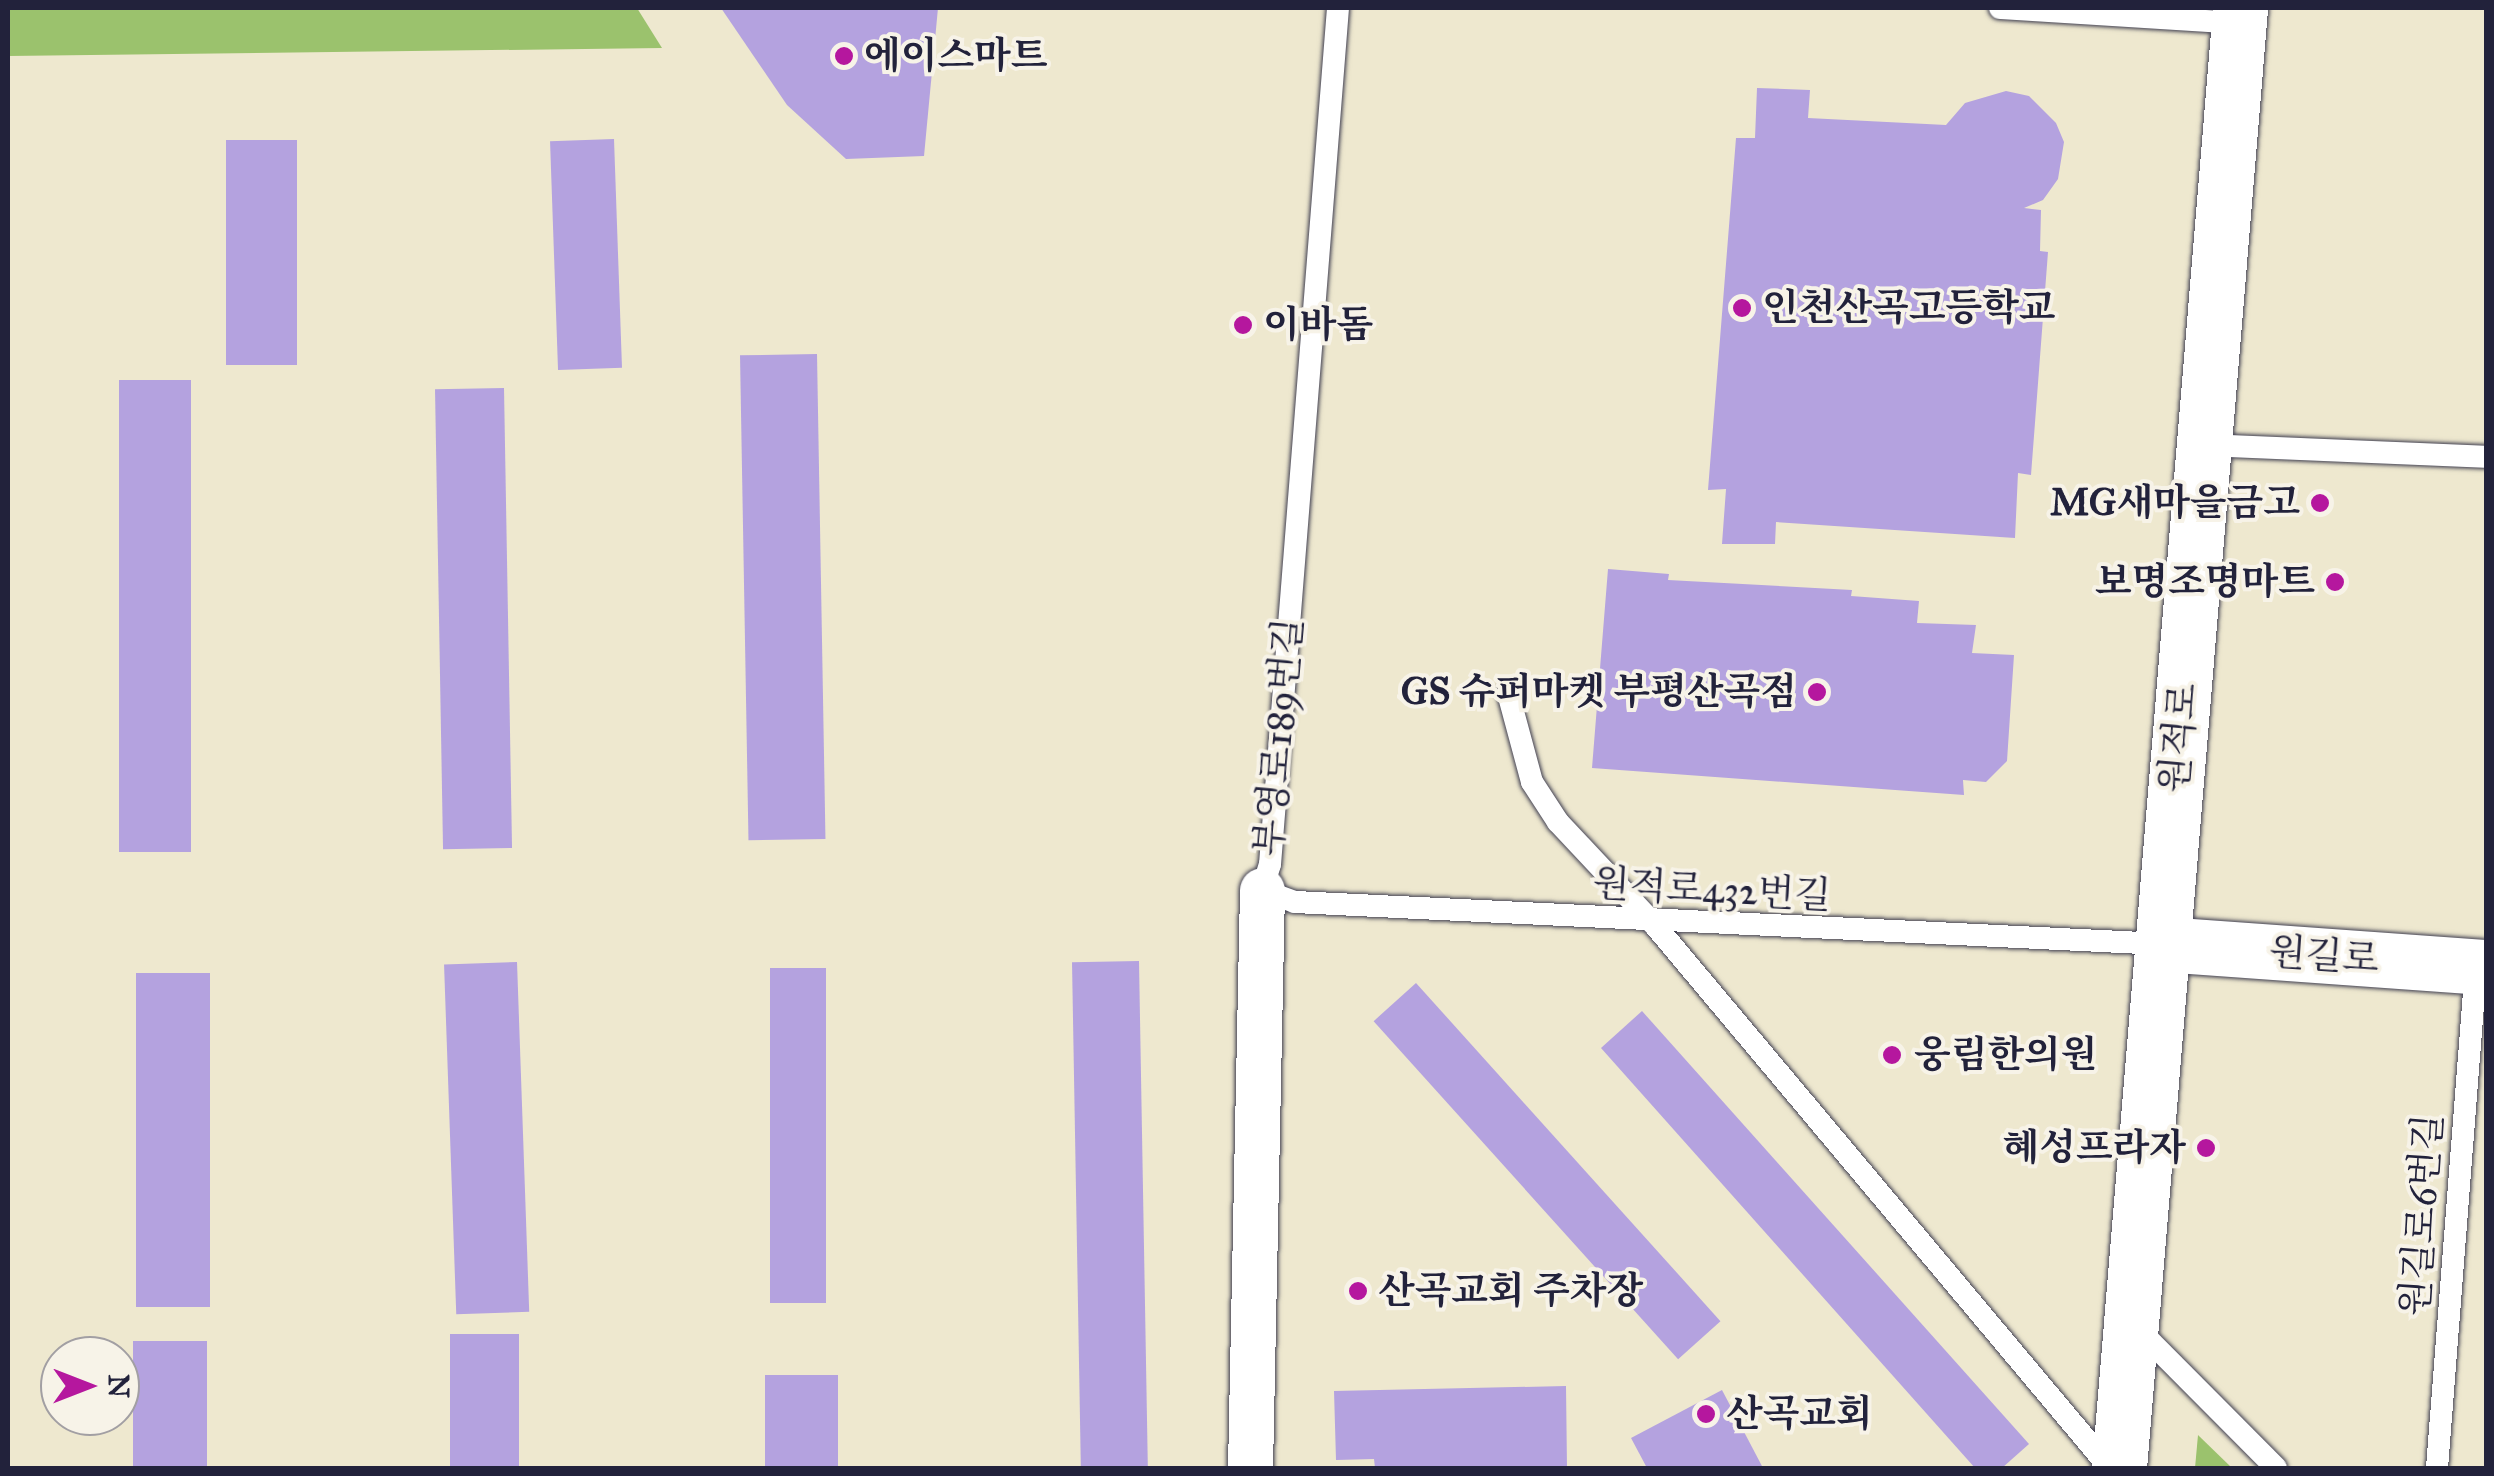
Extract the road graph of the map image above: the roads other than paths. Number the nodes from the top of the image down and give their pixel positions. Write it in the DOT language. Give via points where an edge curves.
graph roads {
  1 [pos="1338,8"];
  2 [pos="2000,8"];
  3 [pos="2239,15"];
  4 [pos="2204,445"];
  5 [pos="2486,457"];
  6 [pos="1508,692"];
  7 [pos="1262,890"];
  8 [pos="1653,923"];
  9 [pos="2162,944"];
  10 [pos="2481,967"];
  11 [pos="2131,1322"];
  12 [pos="1250,1468"];
  13 [pos="2110,1468"];
  14 [pos="2119,1468"];
  15 [pos="2276,1468"];
  16 [pos="2437,1468"];
  1 -- 7 [label="lane, 부영로189번길" via="1272,844"];
  2 -- 3 [label="lane"];
  3 -- 4 [label="main road, 원적로"];
  4 -- 5 [label="lane"];
  4 -- 9 [label="main road, 원적로"];
  6 -- 8 [label="lane" via="1518,742 1540,795"];
  7 -- 8 [label="lane, 원적로432번길" via="1295,902"];
  7 -- 12 [label="street, 부영로189번길"];
  8 -- 9 [label="lane, 원적로432번길"];
  8 -- 13 [label="lane"];
  9 -- 10 [label="main road, 원길로"];
  9 -- 11 [label="main road, 원적로"];
  10 -- 16 [label="lane, 원길로6번길"];
  11 -- 14 [label="main road, 원적로"];
  11 -- 15 [label="lane"];
}
